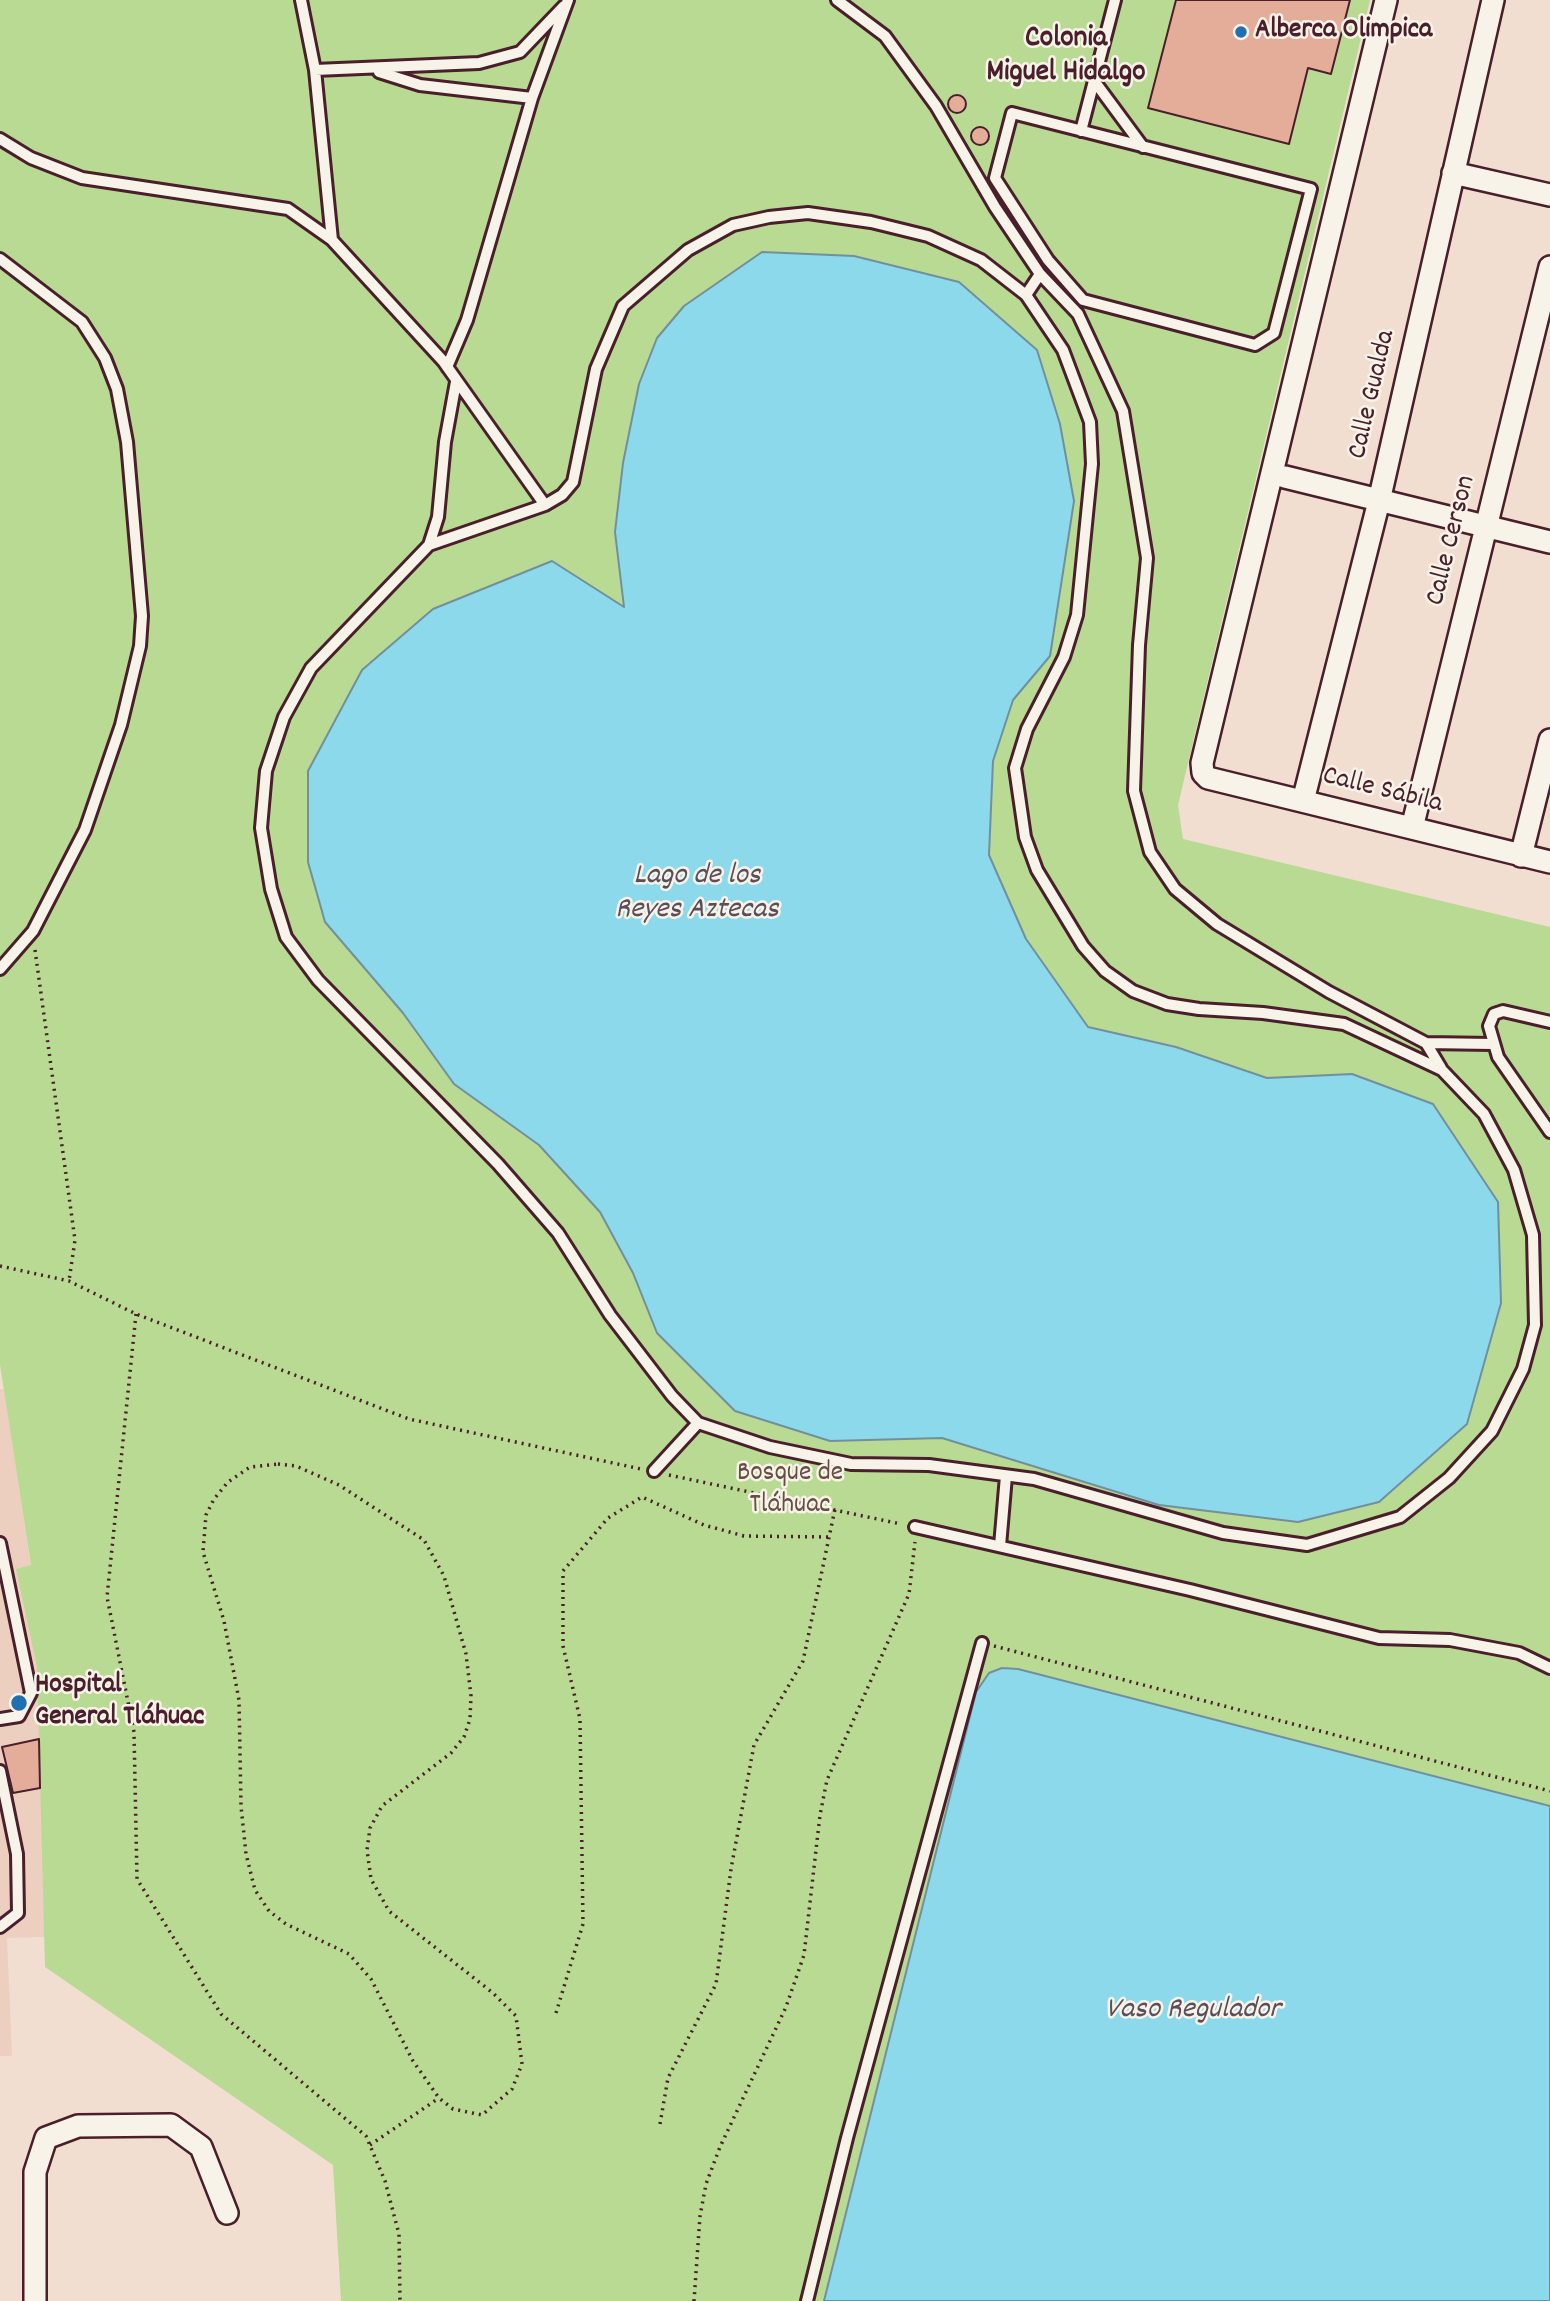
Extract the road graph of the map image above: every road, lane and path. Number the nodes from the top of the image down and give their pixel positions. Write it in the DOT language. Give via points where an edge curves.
graph roads {
  1 [pos="301,0"];
  2 [pos="837,0"];
  3 [pos="1115,0"];
  4 [pos="1386,0"];
  5 [pos="1493,0"];
  6 [pos="568,1"];
  7 [pos="369,69"];
  8 [pos="315,70"];
  9 [pos="1095,82"];
  10 [pos="532,98"];
  11 [pos="1081,131"];
  12 [pos="0,139"];
  13 [pos="1143,148"];
  14 [pos="1453,173"];
  15 [pos="1550,195"];
  16 [pos="332,240"];
  17 [pos="0,259"];
  18 [pos="1550,267"];
  19 [pos="1040,274"];
  20 [pos="1026,295"];
  21 [pos="447,367"];
  22 [pos="457,382"];
  23 [pos="1285,477"];
  24 [pos="1378,501"];
  25 [pos="545,505"];
  26 [pos="1486,526"];
  27 [pos="1550,542"];
  28 [pos="429,545"];
  29 [pos="1550,740"];
  30 [pos="1303,801"];
  31 [pos="1412,828"];
  32 [pos="1521,856"];
  33 [pos="1550,862"];
  34 [pos="33,931"];
  35 [pos="0,969"];
  36 [pos="1550,1022"];
  37 [pos="1426,1043"];
  38 [pos="1493,1044"];
  39 [pos="1442,1070"];
  40 [pos="1550,1132"];
  41 [pos="0,1266"];
  42 [pos="69,1281"];
  43 [pos="136,1314"];
  44 [pos="698,1423"];
  45 [pos="654,1471"];
  46 [pos="1006,1476"];
  47 [pos="835,1509"];
  48 [pos="915,1527"];
  49 [pos="831,1536"];
  50 [pos="0,1543"];
  51 [pos="999,1546"];
  52 [pos="982,1643"];
  53 [pos="1550,1668"];
  54 [pos="0,1719"];
  55 [pos="0,1771"];
  56 [pos="1550,1791"];
  57 [pos="0,1927"];
  58 [pos="556,2013"];
  59 [pos="439,2098"];
  60 [pos="660,2124"];
  61 [pos="370,2145"];
  62 [pos="227,2213"];
  63 [pos="35,2301"];
  64 [pos="400,2301"];
  65 [pos="694,2301"];
  66 [pos="807,2301"];
  1 -- 8 [label="lane"];
  2 -- 19 [label="lane" via="884,36 914,76"];
  3 -- 9 [label="lane"];
  4 -- 30 [label="street, Calle Sábila" via="1202,763 1208,778"];
  5 -- 14 [label="street, Calle Gualda"];
  6 -- 7 [label="lane" via="520,52 479,63"];
  6 -- 10 [label="lane"];
  7 -- 8 [label="lane"];
  7 -- 10 [label="lane" via="420,85"];
  8 -- 16 [label="lane"];
  9 -- 11 [label="lane"];
  9 -- 13 [label="lane"];
  10 -- 21 [label="lane" via="494,235"];
  11 -- 13 [label="lane"];
  11 -- 13 [label="lane" via="1012,113 995,178 1048,260 1083,300 1255,345 1274,333 1311,189"];
  12 -- 16 [label="lane" via="31,158 82,178 288,209"];
  14 -- 15 [label="street"];
  14 -- 24 [label="street, Calle Gualda"];
  16 -- 21 [label="lane"];
  17 -- 34 [label="lane" via="82,322 117,388 127,442 142,617 140,646 121,725 85,830"];
  18 -- 26 [label="street, Calle Cerson"];
  19 -- 20 [label="lane"];
  19 -- 37 [label="lane" via="1078,314 1123,411 1147,558 1134,791 1150,852 1175,888 1217,925"];
  20 -- 25 [label="lane" via="982,260 928,236 871,222 808,213 733,225 688,250 623,306 596,369 573,482"];
  20 -- 39 [label="lane" via="1063,350 1090,422 1092,464 1077,615 1064,657 1027,729 1015,768 1025,837 1037,870 1083,946 1105,971 1133,991 1167,1004 1344,1024"];
  21 -- 22 [label="lane"];
  22 -- 25 [label="lane"];
  22 -- 28 [label="lane" via="445,442 438,517"];
  23 -- 24 [label="street"];
  24 -- 26 [label="street"];
  24 -- 30 [label="street, Calle Gualda"];
  25 -- 28 [label="lane"];
  26 -- 27 [label="street"];
  26 -- 31 [label="street, Calle Cerson"];
  28 -- 44 [label="lane" via="311,668 284,717 266,771 261,828 271,889 286,937 318,980 498,1164 549,1223 610,1315"];
  29 -- 32 [label="street"];
  30 -- 31 [label="street, Calle Sábila"];
  31 -- 32 [label="street, Calle Sábila"];
  32 -- 33 [label="street, Calle Sábila"];
  34 -- 35 [label="lane"];
  34 -- 42 [label="path" via="75,1240"];
  36 -- 38 [label="lane" via="1503,1011 1494,1014 1489,1026"];
  37 -- 38 [label="lane"];
  37 -- 39 [label="lane"];
  38 -- 40 [label="lane"];
  39 -- 46 [label="lane" via="1484,1114 1514,1170 1533,1235 1535,1325 1523,1368 1492,1431 1449,1478 1400,1517 1307,1545 1223,1533 1034,1479"];
  41 -- 42 [label="path"];
  42 -- 43 [label="path"];
  43 -- 45 [label="path" via="409,1419"];
  43 -- 61 [label="path" via="107,1597 134,1732 137,1879 222,2014 366,2136"];
  44 -- 45 [label="lane"];
  44 -- 46 [label="lane" via="770,1447 851,1464 929,1465"];
  45 -- 47 [label="path"];
  46 -- 51 [label="lane"];
  47 -- 48 [label="path"];
  47 -- 49 [label="path"];
  48 -- 51 [label="lane"];
  48 -- 65 [label="path" via="909,1594 827,1780 804,1955 786,2007 706,2184"];
  49 -- 58 [label="path" via="744,1536 705,1525 642,1497 608,1518 563,1571 563,1646 580,1719 583,1924"];
  49 -- 60 [label="path" via="803,1661 754,1745 716,1984 667,2078"];
  50 -- 54 [label="lane" via="31,1693 19,1716"];
  51 -- 53 [label="lane" via="1379,1638 1450,1640 1519,1653"];
  52 -- 56 [label="path"];
  52 -- 66 [label="lane" via="850,2124"];
  55 -- 57 [label="lane" via="17,1854 18,1913"];
  59 -- 59 [label="path" via="413,2061 371,1979 349,1954 286,1924 269,1911 255,1890 241,1806 239,1700 224,1621 203,1552 206,1515 214,1499 250,1467 296,1466 339,1485 424,1540 444,1576 466,1654 470,1719 452,1754 382,1806 370,1828 371,1879 388,1912 494,1993 516,2016 522,2064 512,2089 482,2115 453,2109"];
  59 -- 61 [label="path"];
  61 -- 64 [label="path" via="399,2234"];
  62 -- 63 [label="street" via="201,2147 171,2125 78,2126 47,2138 35,2172"];
}
